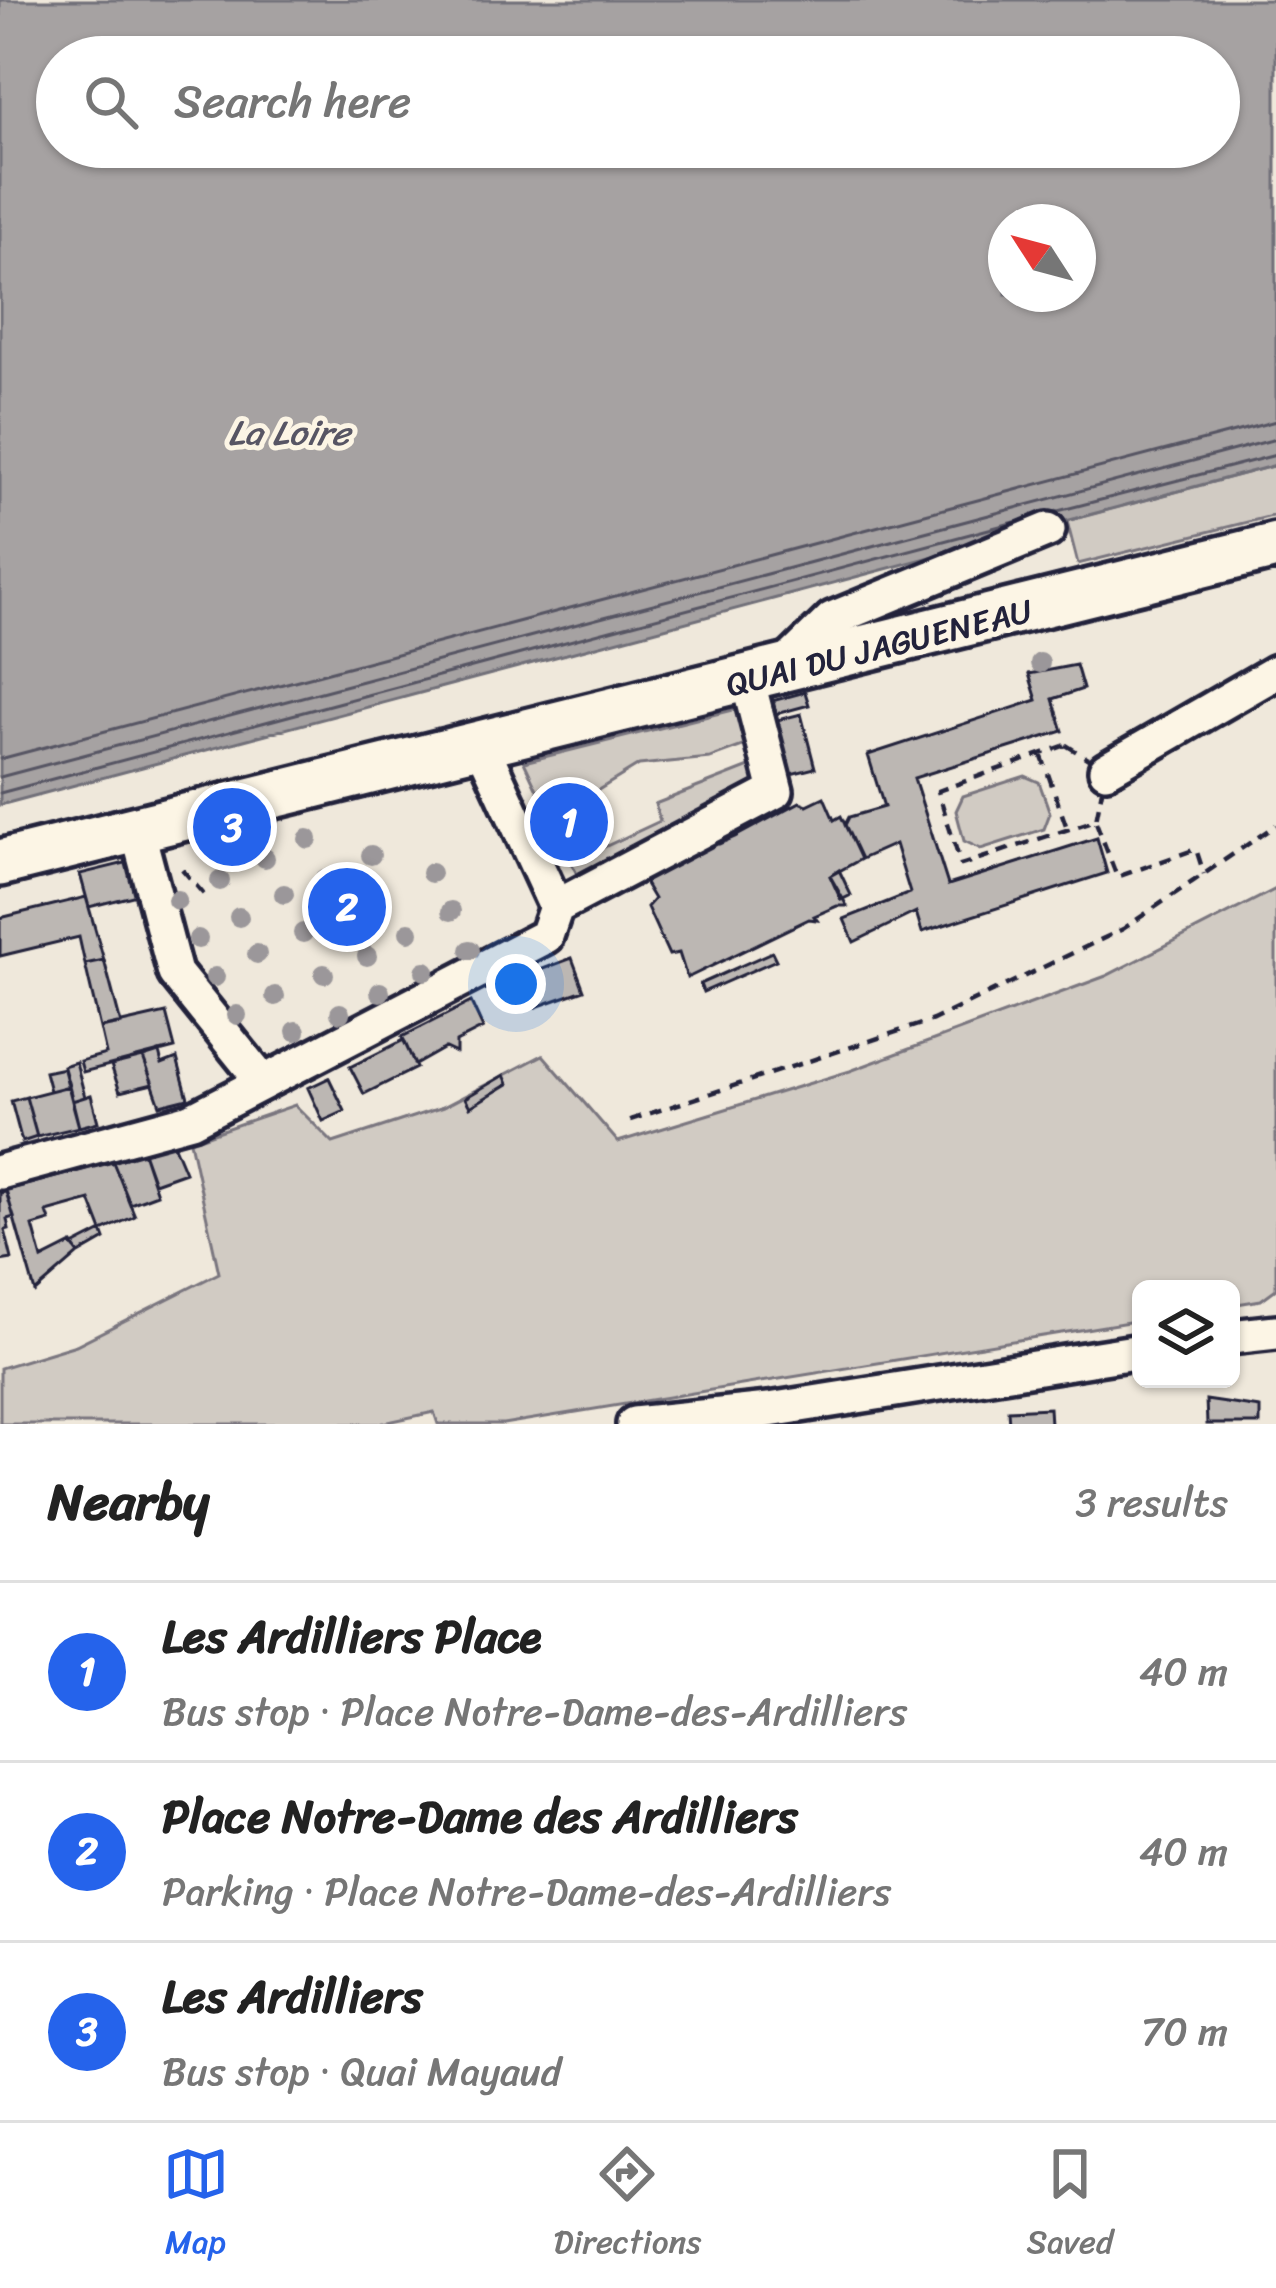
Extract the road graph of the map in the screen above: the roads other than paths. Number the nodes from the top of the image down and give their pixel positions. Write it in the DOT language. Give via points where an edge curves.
graph roads {
  1 [pos="1048,530"];
  2 [pos="1276,546"];
  3 [pos="1276,672"];
  4 [pos="762,678"];
  5 [pos="480,742"];
  6 [pos="1106,770"];
  7 [pos="137,829"];
  8 [pos="0,863"];
  9 [pos="551,921"];
  10 [pos="262,1081"];
  11 [pos="0,1172"];
  12 [pos="1276,1332"];
  13 [pos="1240,1336"];
  14 [pos="1132,1352"];
  15 [pos="634,1424"];
  1 -- 4 [label="street" via="832,619"];
  2 -- 4 [label="main road, QUAI DU JAGUENEAU"];
  3 -- 6 [label="street"];
  4 -- 5 [label="main road, QUAI DU JAGUENEAU"];
  4 -- 9 [label="street" via="776,791"];
  5 -- 7 [label="main road, QUAI DU JAGUENEAU"];
  5 -- 9 [label="street"];
  7 -- 8 [label="main road, QUAI DU JAGUENEAU"];
  7 -- 10 [label="street" via="175,973"];
  9 -- 10 [label="street"];
  10 -- 11 [label="street" via="173,1127"];
  12 -- 13 [label="street"];
  14 -- 15 [label="street" via="769,1411"];
}
